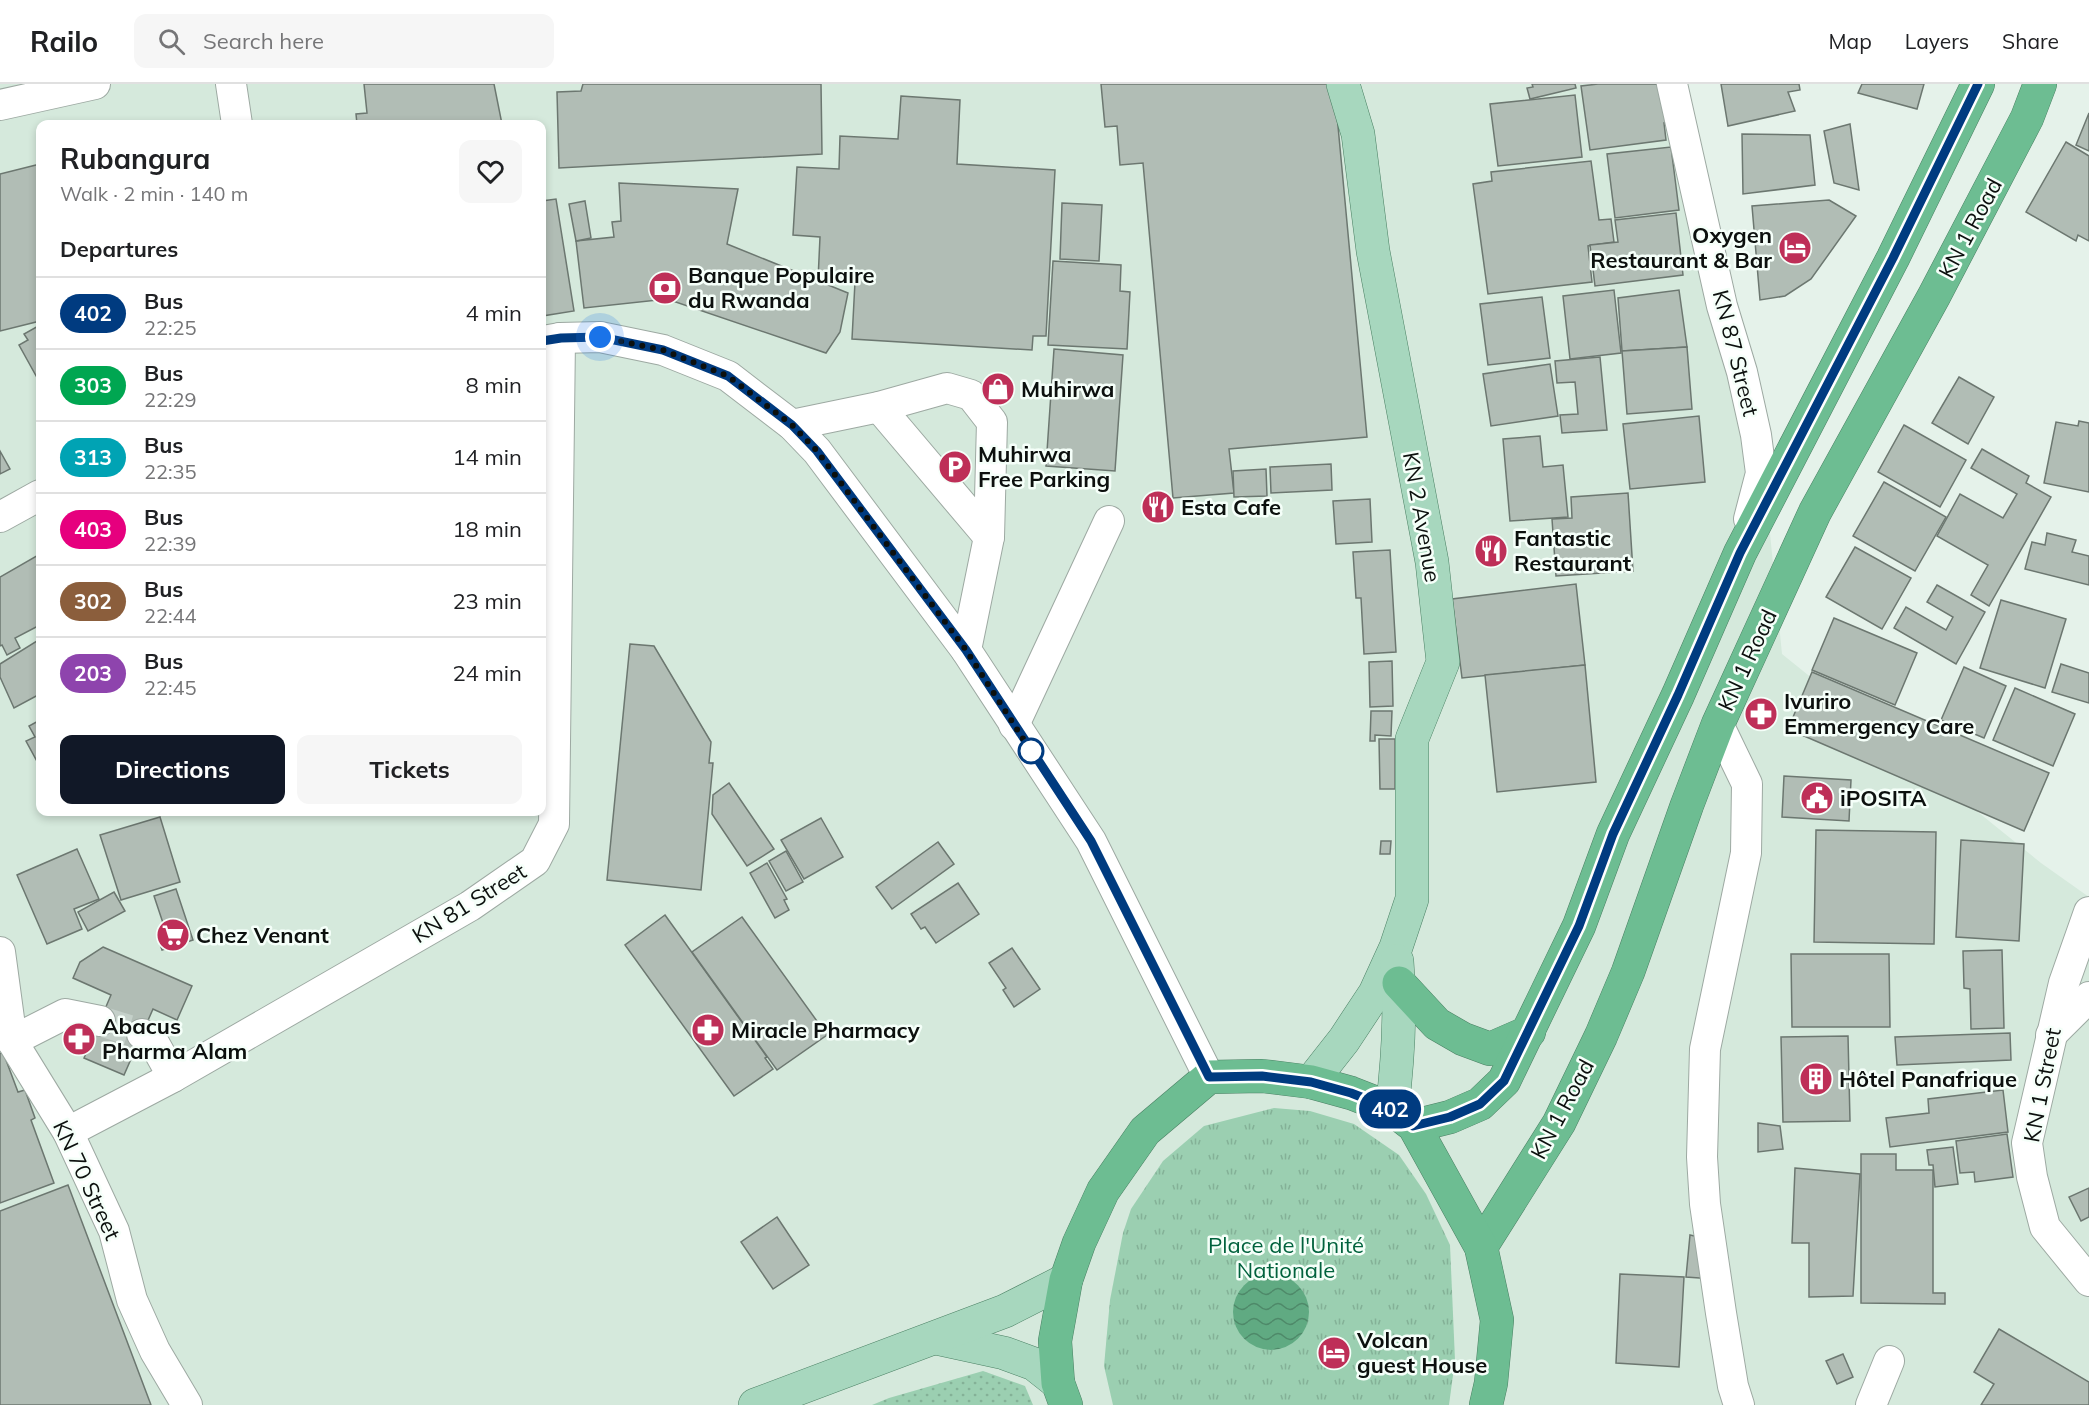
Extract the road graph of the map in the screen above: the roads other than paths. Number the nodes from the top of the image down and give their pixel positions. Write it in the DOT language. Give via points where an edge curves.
graph roads {
  1 [pos="95,84"];
  2 [pos="231,84"];
  3 [pos="1344,84"];
  4 [pos="1672,84"];
  5 [pos="1978,84"];
  6 [pos="2040,84"];
  7 [pos="43,90"];
  8 [pos="0,105"];
  9 [pos="236,120"];
  10 [pos="551,340"];
  11 [pos="879,407"];
  12 [pos="792,425"];
  13 [pos="36,497"];
  14 [pos="0,517"];
  15 [pos="1108,521"];
  16 [pos="989,537"];
  17 [pos="1740,553"];
  18 [pos="966,650"];
  19 [pos="1718,724"];
  20 [pos="1014,725"];
  21 [pos="2089,912"];
  22 [pos="1396,947"];
  23 [pos="0,952"];
  24 [pos="1399,982"];
  25 [pos="2089,997"];
  26 [pos="100,1020"];
  27 [pos="1529,1032"];
  28 [pos="142,1034"];
  29 [pos="2050,1036"];
  30 [pos="12,1041"];
  31 [pos="173,1077"];
  32 [pos="1209,1077"];
  33 [pos="1311,1082"];
  34 [pos="1403,1118"];
  35 [pos="68,1132"];
  36 [pos="1481,1247"];
  37 [pos="1066,1280"];
  38 [pos="2089,1281"];
  39 [pos="935,1338"];
  40 [pos="1890,1361"];
  41 [pos="1062,1394"];
  42 [pos="187,1405"];
  43 [pos="755,1405"];
  44 [pos="1486,1405"];
  45 [pos="1739,1405"];
  46 [pos="1871,1405"];
  1 -- 7 [label="street"];
  2 -- 9 [label="street"];
  3 -- 22 [label="main road, KN 2 Avenue" via="1358,134 1373,250 1432,562 1443,662 1412,739 1412,899"];
  4 -- 17 [label="street, KN 87 Street" via="1722,306 1756,435 1761,473"];
  5 -- 17 [label="highway"];
  6 -- 19 [label="highway, KN 1 Road" via="2027,118 1940,285 1815,512"];
  7 -- 8 [label="street"];
  10 -- 12 [label="street" via="600,337 663,350 728,376"];
  10 -- 31 [label="street, KN 81 Street" via="554,824 534,861 470,906"];
  11 -- 12 [label="street"];
  11 -- 16 [label="street"];
  11 -- 16 [label="street" via="948,388 971,396 992,422"];
  12 -- 18 [label="street" via="817,451"];
  13 -- 14 [label="street"];
  15 -- 20 [label="street"];
  16 -- 18 [label="street"];
  17 -- 27 [label="highway" via="1613,834 1579,926"];
  18 -- 20 [label="street"];
  19 -- 36 [label="highway, KN 1 Road" via="1601,1036 1559,1123"];
  19 -- 45 [label="street" via="1747,784 1746,853 1705,1049 1702,1157 1716,1281"];
  20 -- 32 [label="street" via="1091,841"];
  21 -- 29 [label="street, KN 1 Street"];
  22 -- 24 [label="main road, KN 2 Avenue"];
  22 -- 33 [label="main road, KN 2 Avenue" via="1375,993"];
  23 -- 30 [label="street, KN 70 Street"];
  24 -- 27 [label="highway" via="1437,1024 1463,1039 1490,1049"];
  24 -- 34 [label="main road, KN 2 Avenue" via="1396,1076"];
  25 -- 29 [label="street"];
  26 -- 30 [label="street" via="65,1014"];
  27 -- 34 [label="highway" via="1504,1081 1480,1104 1450,1117"];
  28 -- 31 [label="street" via="154,1043"];
  29 -- 38 [label="street, KN 1 Street" via="2027,1143 2032,1177 2045,1227"];
  30 -- 35 [label="street, KN 70 Street"];
  31 -- 35 [label="street, KN 81 Street"];
  32 -- 33 [label="highway" via="1262,1076"];
  32 -- 37 [label="highway" via="1139,1139 1103,1191"];
  33 -- 34 [label="highway" via="1351,1093"];
  34 -- 36 [label="highway"];
  35 -- 42 [label="street, KN 70 Street" via="114,1231 132,1299 155,1351"];
  36 -- 44 [label="highway" via="1497,1320"];
  37 -- 39 [label="main road" via="1005,1311"];
  37 -- 41 [label="highway" via="1055,1341"];
  39 -- 41 [label="main road" via="1000,1351 1034,1364"];
  39 -- 43 [label="main road"];
  40 -- 46 [label="street"];
}
